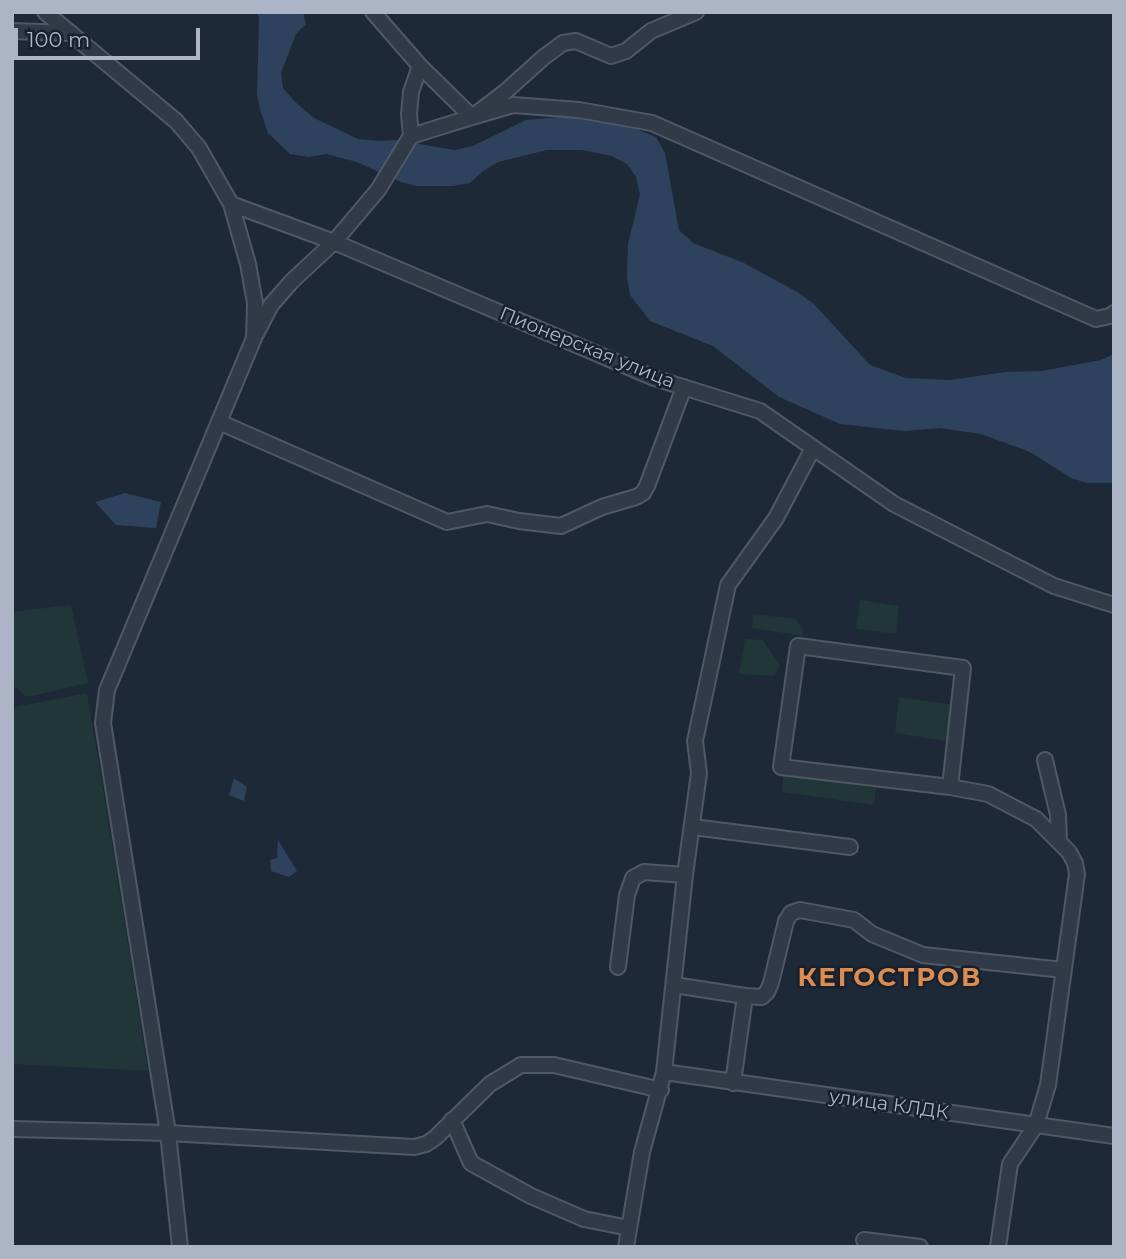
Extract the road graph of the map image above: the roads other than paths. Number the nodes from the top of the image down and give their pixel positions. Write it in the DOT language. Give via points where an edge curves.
graph roads {
  1 [pos="45,12"];
  2 [pos="373,12"];
  3 [pos="696,12"];
  4 [pos="12,31"];
  5 [pos="71,33"];
  6 [pos="420,66"];
  7 [pos="472,117"];
  8 [pos="411,136"];
  9 [pos="231,204"];
  10 [pos="334,242"];
  11 [pos="1114,313"];
  12 [pos="254,338"];
  13 [pos="684,387"];
  14 [pos="219,422"];
  15 [pos="813,448"];
  16 [pos="1114,605"];
  17 [pos="1045,760"];
  18 [pos="950,787"];
  19 [pos="693,827"];
  20 [pos="1059,841"];
  21 [pos="850,847"];
  22 [pos="685,875"];
  23 [pos="618,967"];
  24 [pos="1063,971"];
  25 [pos="674,985"];
  26 [pos="745,996"];
  27 [pos="664,1072"];
  28 [pos="733,1083"];
  29 [pos="661,1090"];
  30 [pos="452,1120"];
  31 [pos="1036,1125"];
  32 [pos="12,1129"];
  33 [pos="168,1133"];
  34 [pos="1114,1136"];
  35 [pos="629,1228"];
  36 [pos="864,1240"];
  37 [pos="180,1247"];
  38 [pos="626,1247"];
  39 [pos="920,1247"];
  40 [pos="998,1247"];
  1 -- 5 [label="street"];
  2 -- 6 [label="street"];
  3 -- 7 [label="street" via="651,30 626,51 611,55 576,41 563,43"];
  4 -- 5 [label="street"];
  5 -- 9 [label="street" via="176,121 199,148"];
  6 -- 7 [label="street"];
  6 -- 8 [label="street" via="411,92"];
  7 -- 8 [label="street"];
  7 -- 11 [label="street" via="513,105 579,110 652,123 1096,319"];
  8 -- 10 [label="street" via="378,190"];
  9 -- 10 [label="street, Пионерская улица"];
  9 -- 12 [label="street" via="255,303"];
  10 -- 12 [label="street" via="278,297"];
  10 -- 13 [label="street, Пионерская улица"];
  12 -- 14 [label="street"];
  13 -- 14 [label="street" via="643,493 561,526 487,514 447,522"];
  13 -- 15 [label="street, Пионерская улица" via="760,411"];
  14 -- 33 [label="street" via="107,690 103,723"];
  15 -- 16 [label="street, Пионерская улица" via="894,504 1054,586"];
  15 -- 19 [label="street" via="776,518 728,585 695,741 699,773"];
  17 -- 20 [label="street"];
  18 -- 18 [label="street" via="781,767 798,646 963,668"];
  18 -- 20 [label="street" via="988,794 1036,819"];
  19 -- 21 [label="street"];
  19 -- 22 [label="street"];
  20 -- 24 [label="street" via="1075,863 1077,874"];
  22 -- 23 [label="street" via="644,872 633,878 626,895"];
  22 -- 25 [label="street"];
  24 -- 26 [label="street" via="923,955 872,934 854,920 800,910 786,921 767,992 762,997"];
  24 -- 31 [label="street" via="1048,1085"];
  25 -- 26 [label="street"];
  25 -- 27 [label="street"];
  26 -- 28 [label="street"];
  27 -- 28 [label="street, улица КЛДК"];
  27 -- 29 [label="street"];
  28 -- 31 [label="street, улица КЛДК"];
  29 -- 30 [label="street" via="554,1065 521,1065 490,1084"];
  29 -- 35 [label="street" via="642,1152"];
  30 -- 33 [label="street" via="435,1138 414,1147"];
  30 -- 35 [label="street" via="471,1163 584,1219"];
  31 -- 34 [label="street, улица КЛДК"];
  31 -- 40 [label="street" via="1010,1164"];
  32 -- 33 [label="street"];
  33 -- 37 [label="street"];
  35 -- 38 [label="street"];
  36 -- 39 [label="street"];
}
